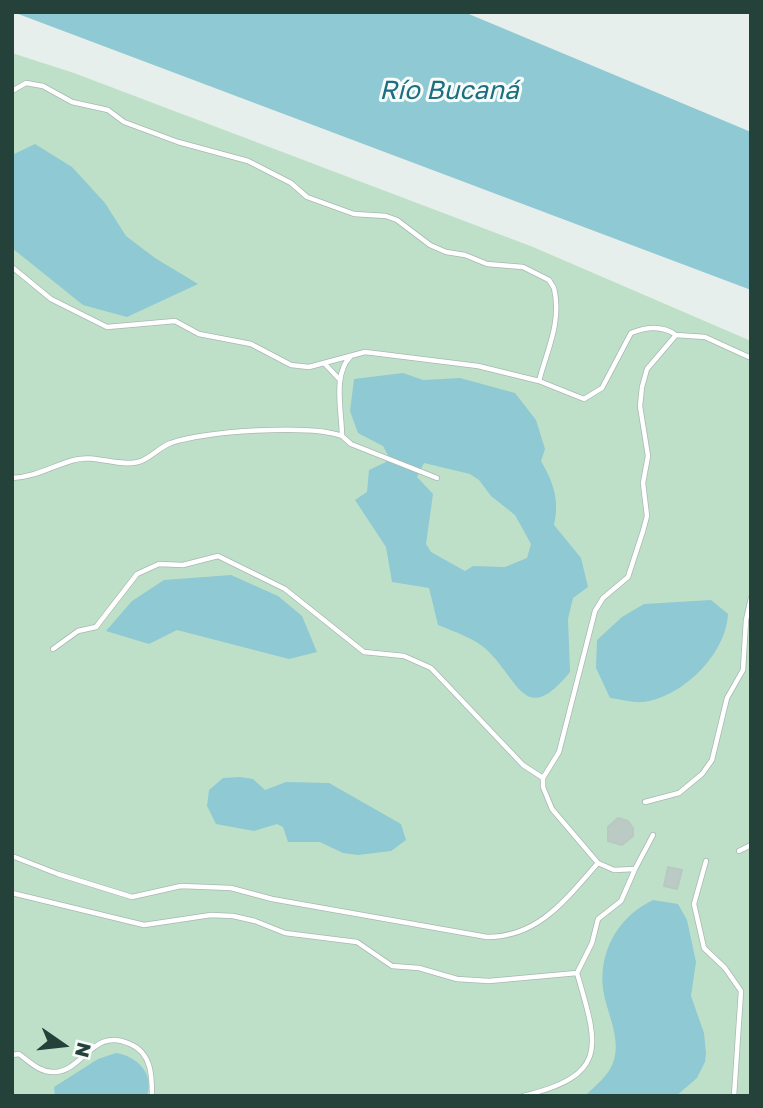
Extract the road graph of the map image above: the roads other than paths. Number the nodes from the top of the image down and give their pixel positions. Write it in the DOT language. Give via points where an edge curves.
graph roads {
  1 [pos="12,91"];
  2 [pos="12,267"];
  3 [pos="676,335"];
  4 [pos="353,354"];
  5 [pos="751,358"];
  6 [pos="325,364"];
  7 [pos="340,381"];
  8 [pos="539,381"];
  9 [pos="342,436"];
  10 [pos="12,478"];
  11 [pos="437,478"];
  12 [pos="751,598"];
  13 [pos="53,649"];
  14 [pos="543,778"];
  15 [pos="645,802"];
  16 [pos="653,835"];
  17 [pos="751,845"];
  18 [pos="739,851"];
  19 [pos="12,856"];
  20 [pos="706,861"];
  21 [pos="598,863"];
  22 [pos="635,869"];
  23 [pos="12,893"];
  24 [pos="577,973"];
  25 [pos="12,1055"];
  26 [pos="152,1096"];
  27 [pos="523,1096"];
  28 [pos="734,1096"];
  1 -- 8 [label="lane" via="26,83 43,86 72,102 108,110 124,122 177,142 248,161 291,183 307,197 354,214 397,220 446,252 536,272 554,288 557,308"];
  2 -- 6 [label="lane" via="51,299 100,324 175,321 199,334 266,350 291,365 309,368"];
  3 -- 5 [label="lane" via="705,337"];
  3 -- 8 [label="lane" via="667,328 631,333 602,388 584,399"];
  3 -- 14 [label="lane" via="647,369 642,387 640,406 648,456 643,531 628,577 595,611 559,752"];
  4 -- 6 [label="lane"];
  4 -- 7 [label="lane"];
  4 -- 8 [label="lane" via="478,366"];
  6 -- 7 [label="lane"];
  7 -- 9 [label="lane"];
  9 -- 10 [label="lane" via="304,430 195,438 170,443 137,462 76,459 46,472"];
  9 -- 11 [label="lane" via="351,444"];
  12 -- 15 [label="lane" via="743,670 727,698 712,760 679,793"];
  13 -- 14 [label="lane" via="78,631 96,627 137,574 159,564 183,565 218,556 285,589 364,652 404,656 431,668 523,765"];
  14 -- 21 [label="lane" via="552,809"];
  16 -- 22 [label="lane"];
  17 -- 18 [label="lane"];
  19 -- 21 [label="lane" via="132,897 181,886 231,888 487,937 522,933 538,924"];
  20 -- 28 [label="lane" via="694,904 704,948 741,991"];
  21 -- 22 [label="lane" via="614,870"];
  22 -- 24 [label="lane" via="621,901 598,919"];
  23 -- 24 [label="lane" via="144,925 211,915 255,920 285,933 357,942 392,966 457,979 488,981"];
  24 -- 27 [label="lane" via="591,1023 591,1055 571,1081"];
  25 -- 26 [label="lane" via="19,1054 41,1070 55,1073 106,1040 119,1040 145,1055 153,1079"];
}
